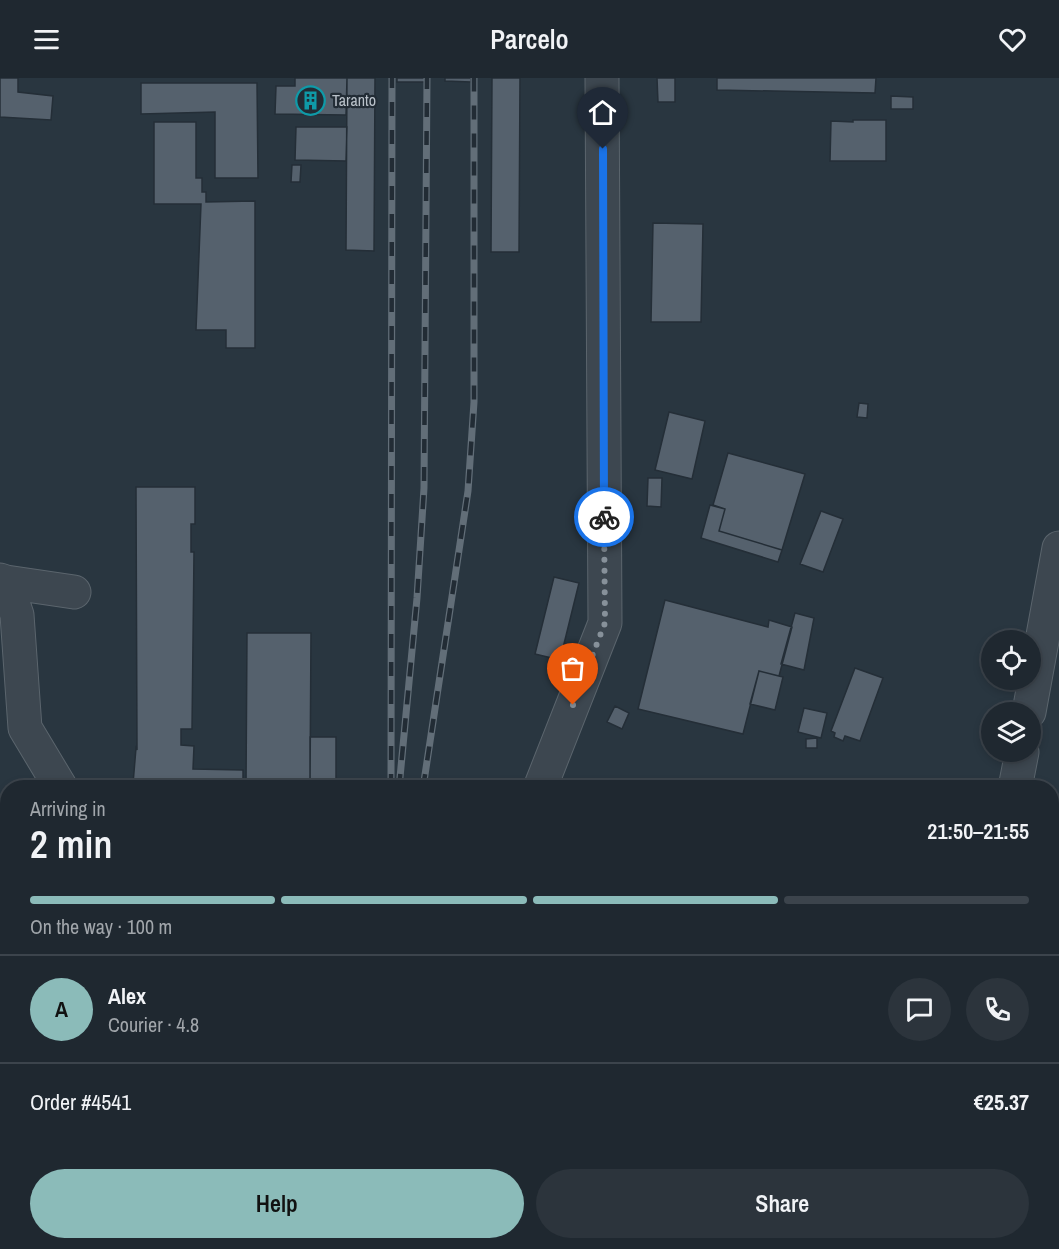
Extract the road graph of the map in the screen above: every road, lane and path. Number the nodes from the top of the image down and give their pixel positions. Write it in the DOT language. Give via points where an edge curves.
graph roads {
  1 [pos="602,78"];
  2 [pos="1059,548"];
  3 [pos="3,581"];
  4 [pos="74,592"];
  5 [pos="1031,702"];
  6 [pos="1020,762"];
  7 [pos="56,780"];
  8 [pos="543,780"];
  9 [pos="1017,780"];
  1 -- 8 [label="street" via="605,623"];
  2 -- 5 [label="street"];
  3 -- 4 [label="street"];
  3 -- 7 [label="street" via="16,615 25,728"];
  6 -- 9 [label="street"];
}
